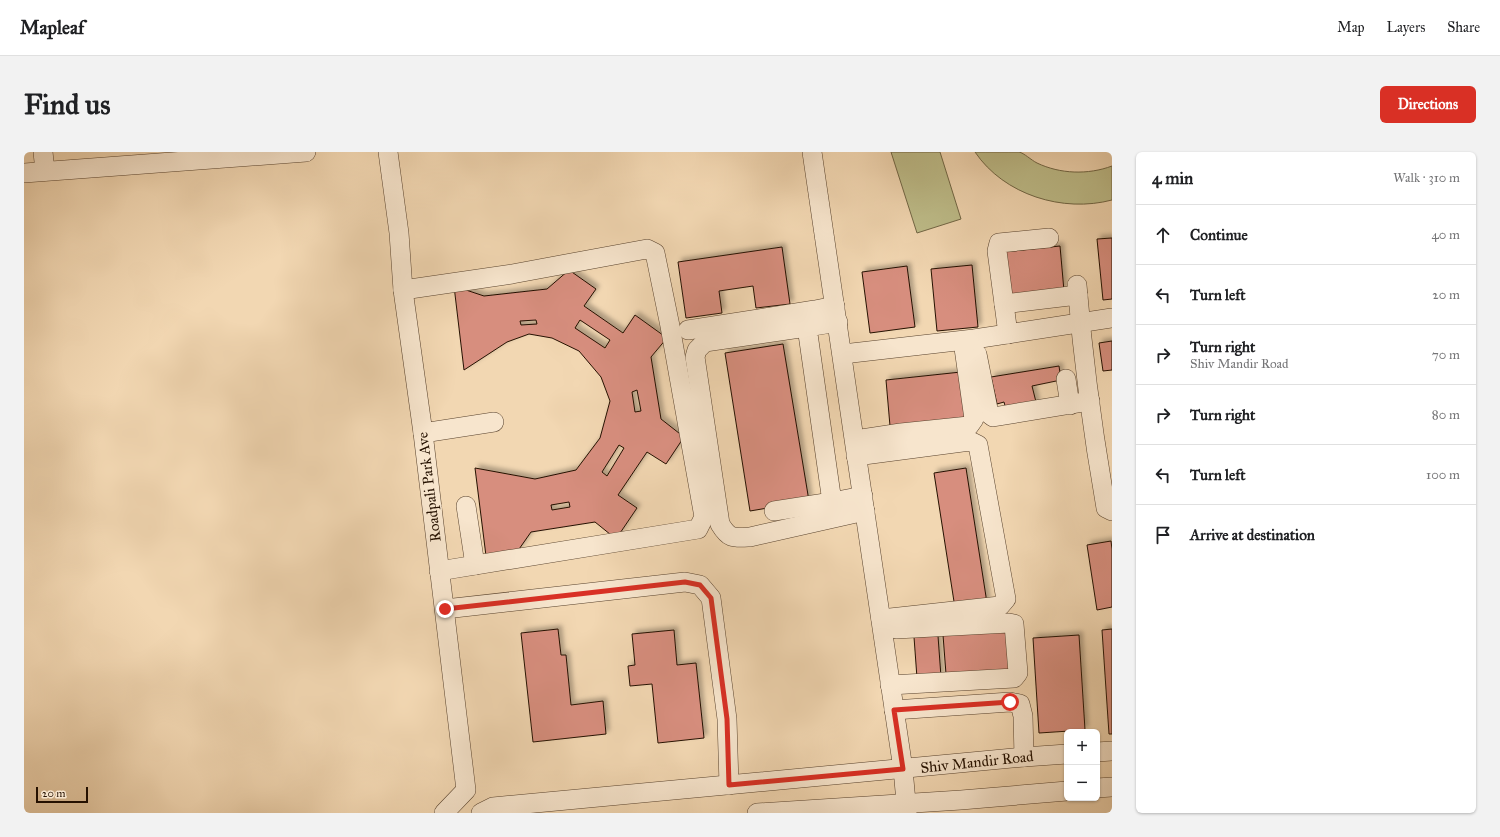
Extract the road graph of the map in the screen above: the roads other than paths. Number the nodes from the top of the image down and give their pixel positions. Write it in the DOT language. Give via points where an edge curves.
graph roads {
  1 [pos="43,152"];
  2 [pos="296,152"];
  3 [pos="388,152"];
  4 [pos="812,152"];
  5 [pos="252,154"];
  6 [pos="102,160"];
  7 [pos="45,171"];
  8 [pos="24,173"];
  9 [pos="1049,238"];
  10 [pos="403,290"];
  11 [pos="1004,304"];
  12 [pos="837,314"];
  13 [pos="1112,318"];
  14 [pos="1080,323"];
  15 [pos="807,327"];
  16 [pos="688,330"];
  17 [pos="1008,334"];
  18 [pos="968,340"];
  19 [pos="843,354"];
  20 [pos="1066,379"];
  21 [pos="1090,401"];
  22 [pos="1070,405"];
  23 [pos="494,422"];
  24 [pos="423,433"];
  25 [pos="856,448"];
  26 [pos="1104,448"];
  27 [pos="1107,482"];
  28 [pos="864,504"];
  29 [pos="466,506"];
  30 [pos="833,510"];
  31 [pos="774,511"];
  32 [pos="1112,511"];
  33 [pos="475,565"];
  34 [pos="439,571"];
  35 [pos="445,609"];
  36 [pos="882,624"];
  37 [pos="890,684"];
  38 [pos="894,710"];
  39 [pos="1112,751"];
  40 [pos="1100,752"];
  41 [pos="1064,754"];
  42 [pos="1024,757"];
  43 [pos="903,769"];
  44 [pos="729,785"];
  45 [pos="1112,787"];
  46 [pos="1100,788"];
  47 [pos="1064,791"];
  48 [pos="906,808"];
  49 [pos="444,813"];
  50 [pos="481,813"];
  51 [pos="757,813"];
  1 -- 7 [label="street"];
  2 -- 5 [label="street"];
  3 -- 10 [label="street, Roadpali Park Ave" via="399,233"];
  4 -- 12 [label="street"];
  5 -- 6 [label="street"];
  6 -- 7 [label="street"];
  7 -- 8 [label="street"];
  9 -- 11 [label="street" via="999,243 996,251"];
  10 -- 24 [label="street, Roadpali Park Ave"];
  10 -- 33 [label="street" via="512,274 647,249 655,253 704,517 698,529"];
  11 -- 14 [label="street" via="1078,290"];
  11 -- 17 [label="street"];
  12 -- 15 [label="street"];
  12 -- 16 [label="street" via="815,310"];
  12 -- 19 [label="street"];
  13 -- 14 [label="street"];
  14 -- 17 [label="street"];
  14 -- 21 [label="street"];
  15 -- 30 [label="street"];
  15 -- 30 [label="street" via="705,342 697,350 696,365 720,524 726,534 750,537"];
  17 -- 18 [label="street"];
  18 -- 19 [label="street"];
  18 -- 22 [label="street" via="989,414 993,417"];
  18 -- 25 [label="street" via="974,419 969,426 901,433"];
  19 -- 25 [label="street"];
  20 -- 22 [label="street"];
  21 -- 22 [label="street"];
  21 -- 26 [label="street"];
  23 -- 24 [label="street"];
  24 -- 34 [label="street, Roadpali Park Ave"];
  25 -- 28 [label="street"];
  25 -- 36 [label="street" via="970,441 978,445 1006,599 1000,606"];
  26 -- 27 [label="street"];
  27 -- 32 [label="street" via="1106,508"];
  28 -- 30 [label="street"];
  28 -- 36 [label="street"];
  29 -- 33 [label="street"];
  30 -- 31 [label="street"];
  33 -- 34 [label="street"];
  34 -- 35 [label="street, Roadpali Park Ave"];
  35 -- 44 [label="street" via="685,582 700,585 711,598 727,719"];
  35 -- 49 [label="street, Roadpali Park Ave" via="466,790"];
  36 -- 37 [label="street"];
  36 -- 37 [label="street" via="1014,624 1018,673 1014,678"];
  37 -- 38 [label="street"];
  38 -- 42 [label="street" via="1010,702 1020,704 1023,716"];
  38 -- 43 [label="street"];
  39 -- 40 [label="street"];
  41 -- 42 [label="street, Shiv Mandir Road"];
  42 -- 43 [label="street, Shiv Mandir Road"];
  43 -- 44 [label="street, Shiv Mandir Road"];
  43 -- 48 [label="street"];
  44 -- 50 [label="street, Shiv Mandir Road" via="493,808"];
  45 -- 46 [label="street"];
  47 -- 48 [label="street"];
  48 -- 51 [label="street"];
}
